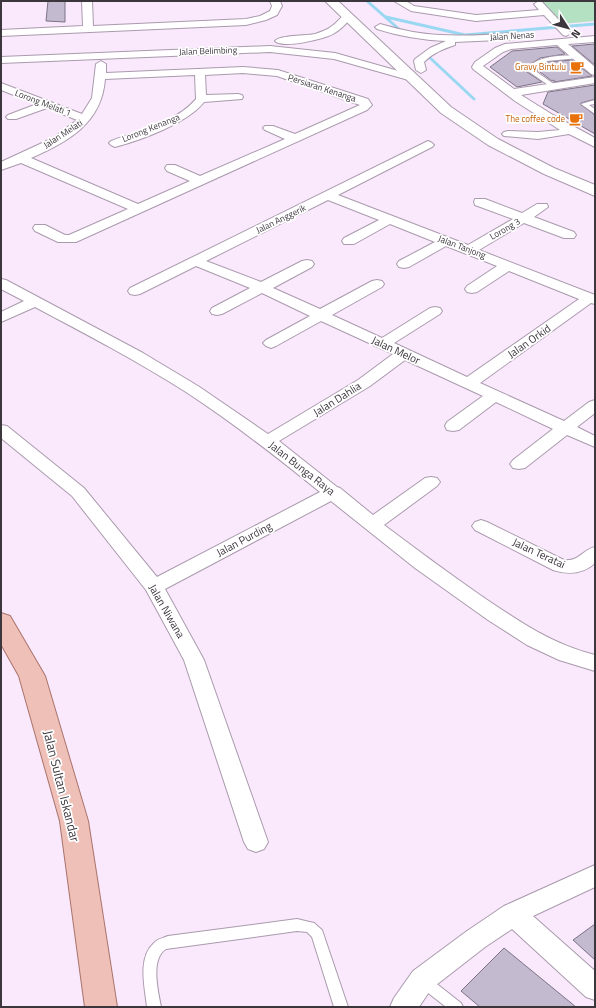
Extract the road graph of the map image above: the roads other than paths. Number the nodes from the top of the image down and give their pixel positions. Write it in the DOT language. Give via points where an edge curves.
graph roads {
  1 [pos="87,1"];
  2 [pos="275,1"];
  3 [pos="331,1"];
  4 [pos="399,1"];
  5 [pos="535,1"];
  6 [pos="546,12"];
  7 [pos="347,17"];
  8 [pos="368,17"];
  9 [pos="380,27"];
  10 [pos="88,28"];
  11 [pos="562,28"];
  12 [pos="595,31"];
  13 [pos="1,33"];
  14 [pos="478,39"];
  15 [pos="595,39"];
  16 [pos="559,42"];
  17 [pos="395,43"];
  18 [pos="1,54"];
  19 [pos="405,54"];
  20 [pos="102,56"];
  21 [pos="577,57"];
  22 [pos="1,60"];
  23 [pos="200,72"];
  24 [pos="595,72"];
  25 [pos="416,74"];
  26 [pos="100,76"];
  27 [pos="595,80"];
  28 [pos="437,84"];
  29 [pos="553,86"];
  30 [pos="4,89"];
  31 [pos="512,93"];
  32 [pos="238,97"];
  33 [pos="201,99"];
  34 [pos="595,102"];
  35 [pos="46,104"];
  36 [pos="595,112"];
  37 [pos="12,117"];
  38 [pos="86,119"];
  39 [pos="495,126"];
  40 [pos="269,128"];
  41 [pos="569,131"];
  42 [pos="508,134"];
  43 [pos="296,139"];
  44 [pos="115,142"];
  45 [pos="595,143"];
  46 [pos="428,145"];
  47 [pos="536,148"];
  48 [pos="20,158"];
  49 [pos="1,166"];
  50 [pos="171,168"];
  51 [pos="200,181"];
  52 [pos="595,191"];
  53 [pos="328,195"];
  54 [pos="480,202"];
  55 [pos="542,207"];
  56 [pos="139,209"];
  57 [pos="524,218"];
  58 [pos="390,219"];
  59 [pos="40,228"];
  60 [pos="569,235"];
  61 [pos="349,241"];
  62 [pos="446,241"];
  63 [pos="469,250"];
  64 [pos="195,261"];
  65 [pos="307,264"];
  66 [pos="404,264"];
  67 [pos="508,266"];
  68 [pos="1,283"];
  69 [pos="377,284"];
  70 [pos="262,288"];
  71 [pos="472,289"];
  72 [pos="134,291"];
  73 [pos="592,299"];
  74 [pos="35,301"];
  75 [pos="217,311"];
  76 [pos="435,311"];
  77 [pos="320,315"];
  78 [pos="1,318"];
  79 [pos="271,343"];
  80 [pos="382,344"];
  81 [pos="404,354"];
  82 [pos="468,384"];
  83 [pos="494,396"];
  84 [pos="595,404"];
  85 [pos="453,426"];
  86 [pos="565,428"];
  87 [pos="1,430"];
  88 [pos="268,441"];
  89 [pos="595,442"];
  90 [pos="519,464"];
  91 [pos="430,482"];
  92 [pos="334,492"];
  93 [pos="373,524"];
  94 [pos="481,526"];
  95 [pos="595,553"];
  96 [pos="154,586"];
  97 [pos="1,622"];
  98 [pos="595,663"];
  99 [pos="256,842"];
  100 [pos="595,875"];
  101 [pos="513,914"];
  102 [pos="422,980"];
  103 [pos="595,988"];
  104 [pos="101,1007"];
  105 [pos="154,1007"];
  106 [pos="341,1007"];
  107 [pos="403,1007"];
  108 [pos="456,1007"];
  1 -- 10 [label="street"];
  2 -- 10 [label="street" via="278,6 274,13 246,22"];
  3 -- 7 [label="main road"];
  4 -- 6 [label="street" via="411,8 476,18"];
  5 -- 6 [label="street"];
  6 -- 11 [label="street"];
  7 -- 18 [label="street, Jalan Belimbing" via="336,28 308,39"];
  7 -- 25 [label="main road"];
  8 -- 9 [label="main road"];
  9 -- 14 [label="street, Jalan Nenas" via="401,34 433,39"];
  9 -- 17 [label="main road"];
  10 -- 13 [label="street"];
  11 -- 12 [label="street, Jalan Nenas"];
  11 -- 14 [label="street, Jalan Nenas"];
  14 -- 25 [label="street, Jalan Nenas" via="451,43 431,50 419,61"];
  15 -- 16 [label="street"];
  16 -- 21 [label="street"];
  16 -- 31 [label="street" via="503,48 477,65"];
  19 -- 25 [label="main road"];
  20 -- 22 [label="street, Jalan Belimbing"];
  20 -- 25 [label="street, Jalan Belimbing" via="270,49 335,56"];
  20 -- 26 [label="street, Jalan Melati"];
  21 -- 24 [label="street"];
  21 -- 29 [label="lane" via="539,61 531,67 531,71"];
  23 -- 26 [label="street, Persiaran Kenanga"];
  23 -- 33 [label="street"];
  23 -- 43 [label="street, Persiaran Kenanga" via="242,70 278,73 364,101 366,105 363,108"];
  25 -- 28 [label="main road"];
  25 -- 52 [label="main road" via="446,110 493,142"];
  26 -- 38 [label="street, Jalan Melati" via="97,98"];
  27 -- 29 [label="street"];
  29 -- 31 [label="street"];
  30 -- 35 [label="street, Lorong Melati 1"];
  31 -- 41 [label="street"];
  32 -- 33 [label="street"];
  33 -- 44 [label="street, Lorong Kenanga" via="183,115"];
  34 -- 36 [label="lane" via="584,104"];
  35 -- 37 [label="street"];
  35 -- 38 [label="street, Lorong Melati 1"];
  38 -- 48 [label="street, Jalan Melati" via="54,142"];
  39 -- 42 [label="main road"];
  40 -- 43 [label="street"];
  41 -- 42 [label="street" via="552,136 534,137"];
  41 -- 45 [label="street"];
  42 -- 47 [label="main road"];
  43 -- 51 [label="street, Persiaran Kenanga"];
  46 -- 53 [label="street, Jalan Anggerik"];
  48 -- 49 [label="street, Jalan Melati"];
  48 -- 56 [label="street"];
  50 -- 51 [label="street"];
  51 -- 56 [label="street, Persiaran Kenanga"];
  53 -- 58 [label="street, Jalan Tanjong"];
  53 -- 64 [label="street, Jalan Anggerik"];
  54 -- 57 [label="street"];
  55 -- 57 [label="street, Lorong 3"];
  56 -- 59 [label="street, Persiaran Kenanga" via="71,239 62,239"];
  57 -- 60 [label="street"];
  57 -- 63 [label="street, Lorong 3"];
  58 -- 61 [label="street"];
  58 -- 62 [label="street, Jalan Tanjong"];
  62 -- 63 [label="street, Jalan Tanjong"];
  62 -- 66 [label="street"];
  63 -- 67 [label="street, Jalan Tanjong"];
  64 -- 70 [label="street, Jalan Melor"];
  64 -- 72 [label="street, Jalan Anggerik"];
  65 -- 70 [label="street"];
  67 -- 71 [label="street"];
  67 -- 73 [label="street, Jalan Tanjong"];
  68 -- 74 [label="street, Jalan Bunga Raya"];
  69 -- 77 [label="street"];
  70 -- 75 [label="street"];
  70 -- 77 [label="street, Jalan Melor"];
  73 -- 82 [label="street, Jalan Orkid"];
  74 -- 78 [label="street"];
  74 -- 88 [label="street, Jalan Bunga Raya" via="138,356"];
  76 -- 80 [label="street"];
  77 -- 79 [label="street"];
  77 -- 80 [label="street, Jalan Melor"];
  80 -- 81 [label="street, Jalan Melor"];
  81 -- 82 [label="street, Jalan Melor"];
  81 -- 88 [label="street, Jalan Dahlia" via="364,383"];
  82 -- 83 [label="street, Jalan Melor"];
  83 -- 85 [label="street"];
  83 -- 86 [label="street, Jalan Melor"];
  84 -- 86 [label="street"];
  86 -- 89 [label="street, Jalan Melor"];
  86 -- 90 [label="street"];
  87 -- 96 [label="street, Jalan Niwana" via="78,492"];
  88 -- 92 [label="street, Jalan Bunga Raya"];
  91 -- 93 [label="street"];
  92 -- 93 [label="street, Jalan Bunga Raya"];
  92 -- 96 [label="street, Jalan Purding"];
  93 -- 98 [label="street, Jalan Bunga Raya" via="422,564 534,640 566,655"];
  94 -- 95 [label="street, Jalan Teratai" via="560,566 572,568 582,564"];
  96 -- 99 [label="street, Jalan Niwana" via="194,660"];
  97 -- 104 [label="main road, Jalan Sultan Iskandar" via="32,676 74,821"];
  100 -- 101 [label="street"];
  101 -- 102 [label="street"];
  101 -- 103 [label="street"];
  102 -- 107 [label="street"];
  102 -- 108 [label="lane"];
  105 -- 106 [label="lane" via="150,971 152,956 159,946 168,942 297,925 310,927 317,934"];
}
